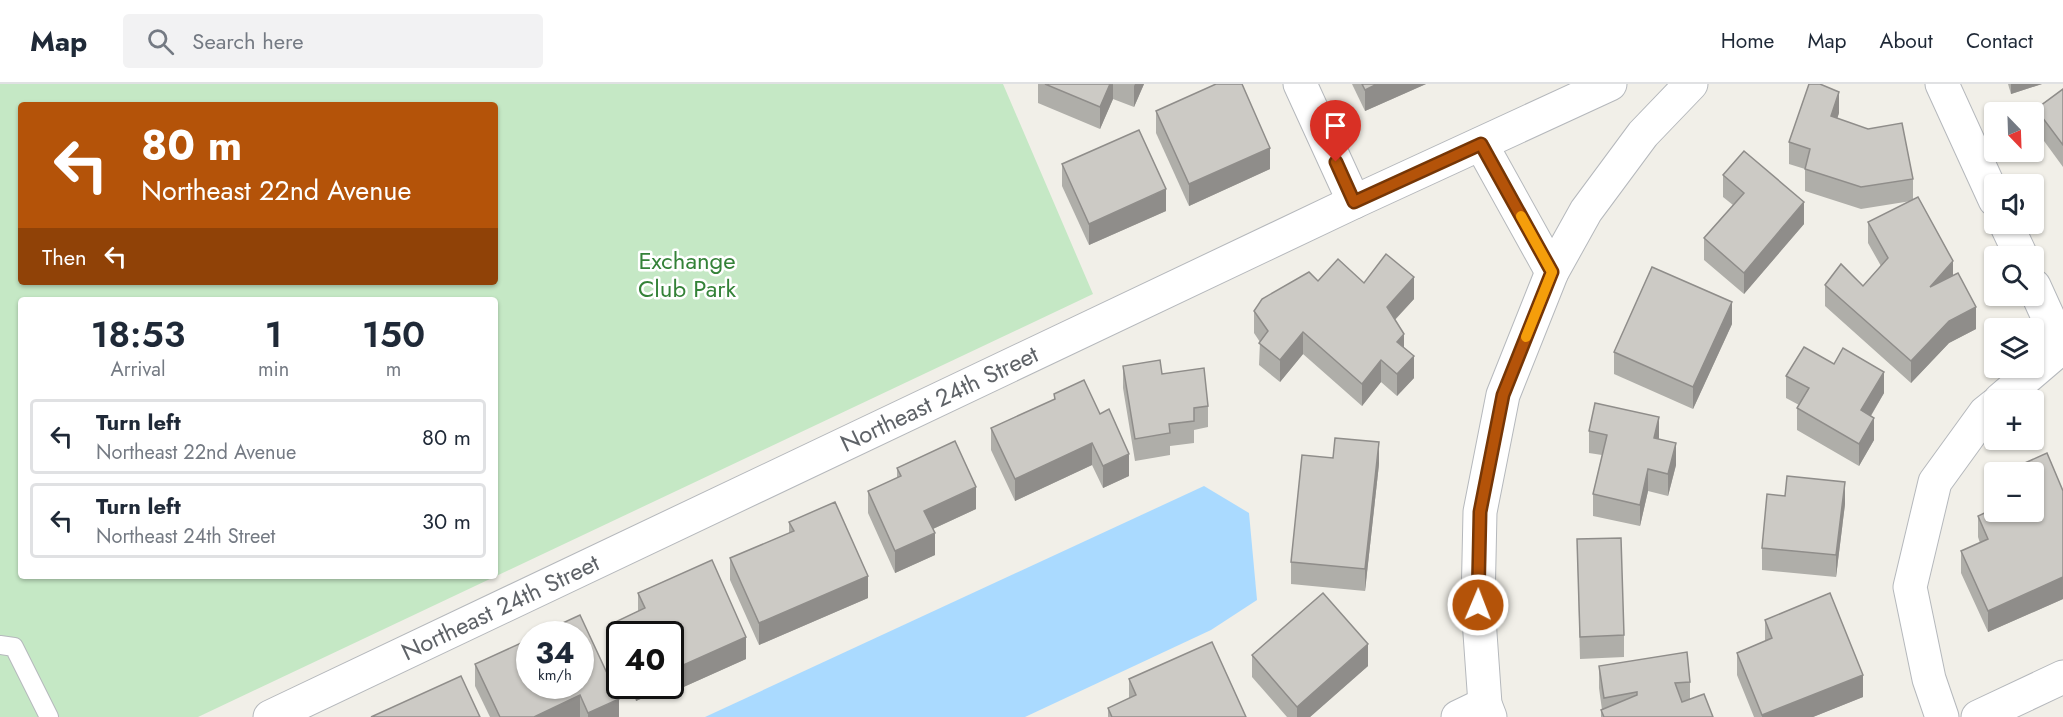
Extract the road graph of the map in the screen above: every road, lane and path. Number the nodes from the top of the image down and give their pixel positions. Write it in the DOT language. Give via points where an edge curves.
graph roads {
  1 [pos="1300,84"];
  2 [pos="1610,84"];
  3 [pos="1691,84"];
  4 [pos="1942,84"];
  5 [pos="1481,144"];
  6 [pos="1984,176"];
  7 [pos="1354,202"];
  8 [pos="1552,272"];
  9 [pos="2043,306"];
  10 [pos="2062,349"];
  11 [pos="2012,390"];
  12 [pos="1984,414"];
  13 [pos="0,645"];
  14 [pos="2063,677"];
  15 [pos="1478,713"];
  16 [pos="49,717"];
  17 [pos="270,717"];
  18 [pos="1942,717"];
  19 [pos="1978,717"];
  1 -- 7 [label="street"];
  2 -- 5 [label="street, Northeast 24th Street"];
  3 -- 8 [label="street" via="1643,134 1586,211"];
  4 -- 6 [label="street"];
  5 -- 7 [label="street, Northeast 24th Street"];
  5 -- 8 [label="street"];
  7 -- 17 [label="street, Northeast 24th Street"];
  8 -- 15 [label="street" via="1503,395 1480,512"];
  9 -- 10 [label="street"];
  10 -- 11 [label="street"];
  12 -- 18 [label="street" via="1935,482 1910,587 1929,679"];
  13 -- 16 [label="lane" via="14,647"];
  14 -- 19 [label="street"];
}
